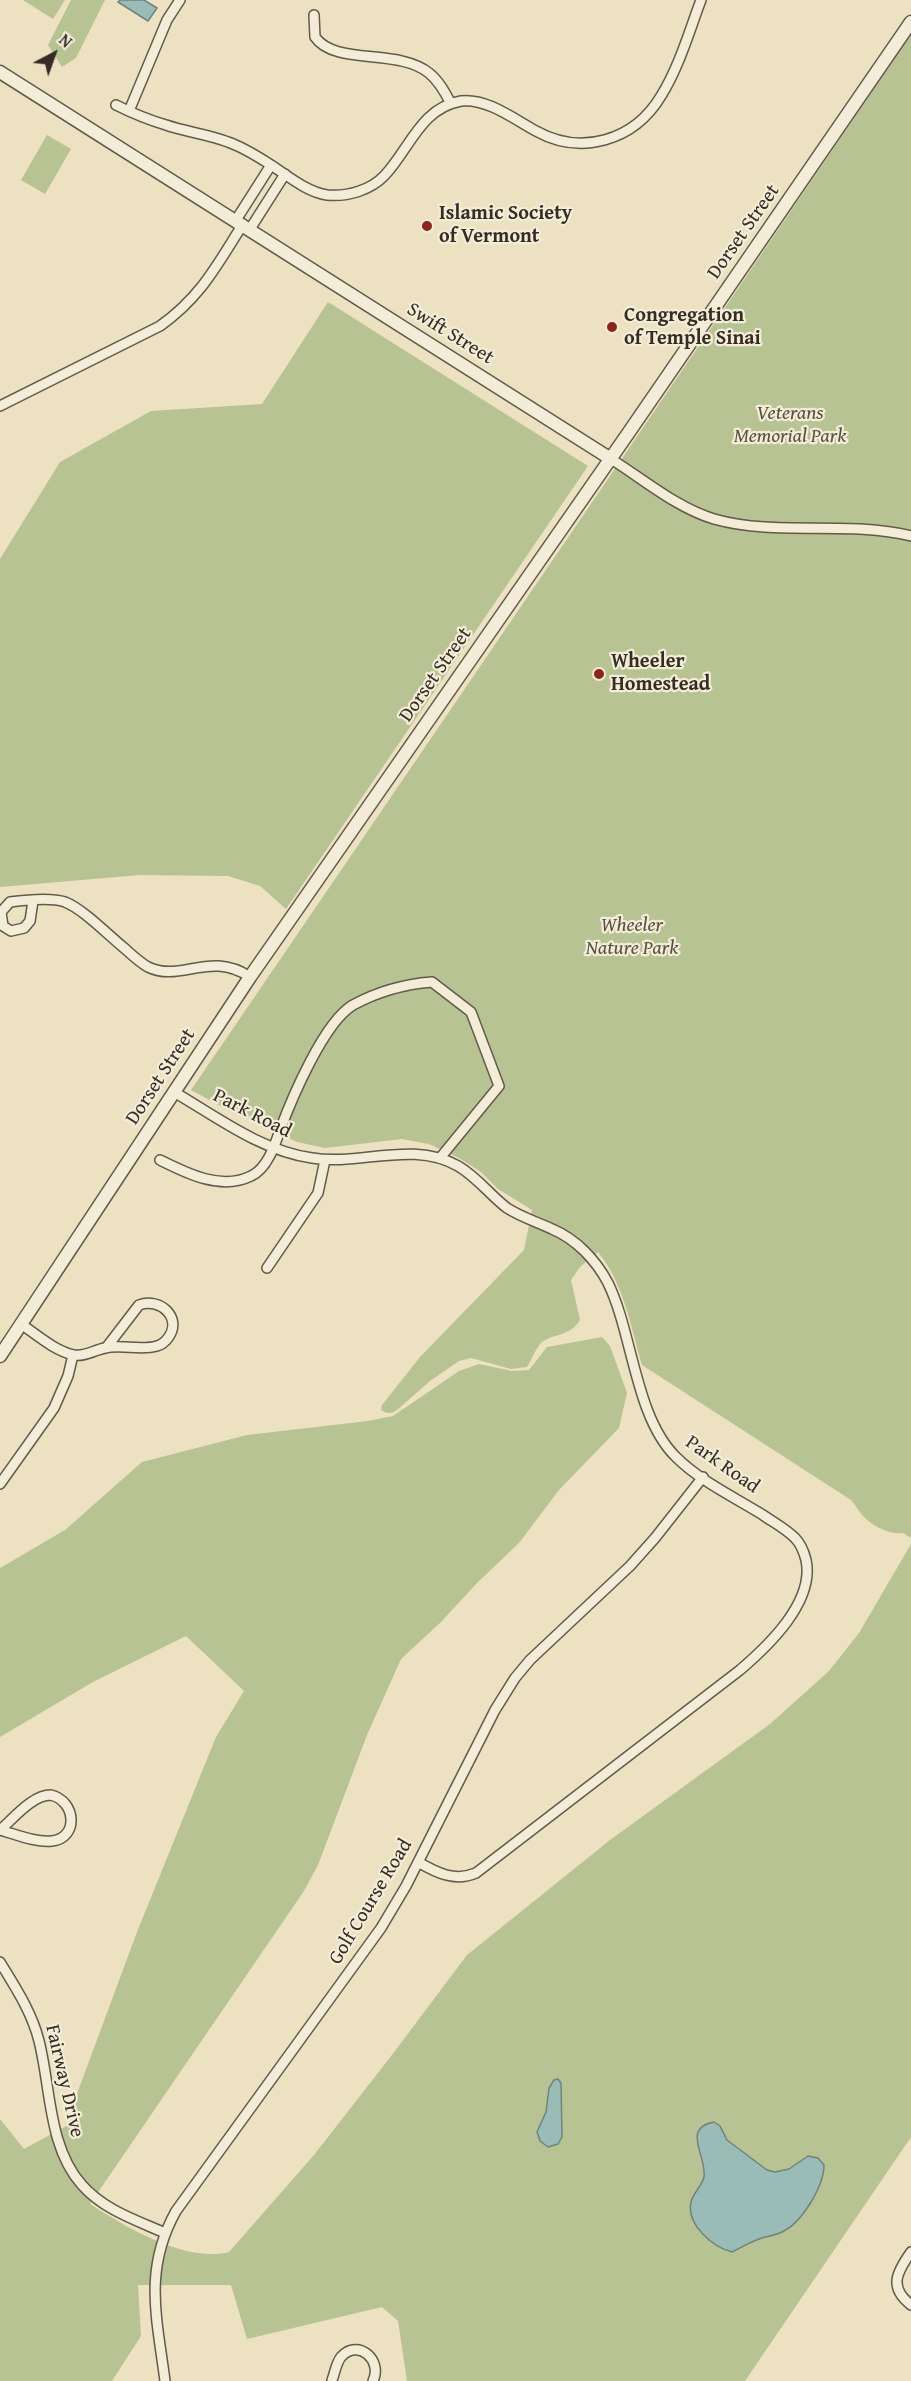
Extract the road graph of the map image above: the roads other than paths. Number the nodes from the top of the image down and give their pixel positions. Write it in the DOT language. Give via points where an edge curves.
graph roads {
  1 [pos="180,0"];
  2 [pos="701,0"];
  3 [pos="314,15"];
  4 [pos="911,22"];
  5 [pos="0,72"];
  6 [pos="450,104"];
  7 [pos="116,105"];
  8 [pos="129,111"];
  9 [pos="272,165"];
  10 [pos="285,174"];
  11 [pos="243,224"];
  12 [pos="0,406"];
  13 [pos="611,459"];
  14 [pos="911,536"];
  15 [pos="33,901"];
  16 [pos="250,977"];
  17 [pos="174,1092"];
  18 [pos="273,1148"];
  19 [pos="440,1158"];
  20 [pos="160,1160"];
  21 [pos="325,1160"];
  22 [pos="267,1268"];
  23 [pos="21,1324"];
  24 [pos="106,1348"];
  25 [pos="73,1355"];
  26 [pos="0,1356"];
  27 [pos="703,1477"];
  28 [pos="0,1484"];
  29 [pos="0,1830"];
  30 [pos="418,1863"];
  31 [pos="0,1962"];
  32 [pos="165,2233"];
  33 [pos="911,2252"];
  34 [pos="911,2305"];
  35 [pos="165,2381"];
  36 [pos="332,2381"];
  37 [pos="373,2381"];
  1 -- 8 [label="street" via="167,20"];
  2 -- 6 [label="street" via="657,104 630,129 609,140 587,144 559,141 486,105 468,101"];
  3 -- 6 [label="street" via="315,38 324,48 418,66 437,81"];
  4 -- 13 [label="street, Dorset Street"];
  5 -- 11 [label="street, Swift Street"];
  6 -- 10 [label="street" via="423,122 384,176 368,188 330,195 314,191"];
  7 -- 8 [label="street"];
  8 -- 9 [label="street" via="228,142"];
  9 -- 10 [label="street"];
  9 -- 11 [label="street"];
  10 -- 11 [label="street"];
  11 -- 12 [label="street" via="199,292 174,316"];
  11 -- 13 [label="street, Swift Street"];
  13 -- 14 [label="street, Swift Street" via="713,519 758,526 883,531"];
  13 -- 16 [label="street, Dorset Street"];
  15 -- 16 [label="street" via="56,900 71,905 149,967 170,971 228,966"];
  16 -- 17 [label="street, Dorset Street"];
  17 -- 18 [label="street, Park Road"];
  17 -- 23 [label="street, Dorset Street"];
  18 -- 19 [label="street" via="294,1094 327,1032 352,1006 409,984 432,982 471,1012 499,1086"];
  18 -- 20 [label="street" via="252,1176 231,1181 198,1178"];
  18 -- 21 [label="street, Park Road"];
  19 -- 21 [label="street, Park Road" via="412,1154"];
  19 -- 27 [label="street, Park Road" via="470,1174 509,1209 570,1239 594,1262 612,1293 655,1428 674,1455"];
  21 -- 22 [label="street" via="318,1193"];
  23 -- 25 [label="street"];
  23 -- 26 [label="street, Dorset Street"];
  24 -- 24 [label="street" via="161,1344 172,1328 170,1314 154,1303 139,1305"];
  24 -- 25 [label="street"];
  25 -- 28 [label="street" via="54,1408"];
  27 -- 30 [label="street, Golf Course Road" via="630,1566 515,1678"];
  27 -- 30 [label="street, Park Road" via="780,1527 799,1544 807,1564 805,1584 783,1627 740,1670 483,1869 470,1876 454,1877"];
  29 -- 29 [label="street" via="42,1796 60,1798 71,1812 69,1829 56,1840"];
  30 -- 32 [label="street, Golf Course Road" via="365,1952 180,2205"];
  31 -- 32 [label="street, Fairway Drive" via="36,2032 57,2137 73,2173 105,2205"];
  32 -- 35 [label="street, Golf Course Road" via="155,2270 154,2297"];
  33 -- 34 [label="street" via="897,2281 902,2297"];
  36 -- 37 [label="street" via="340,2358 355,2350 374,2360"];
}
